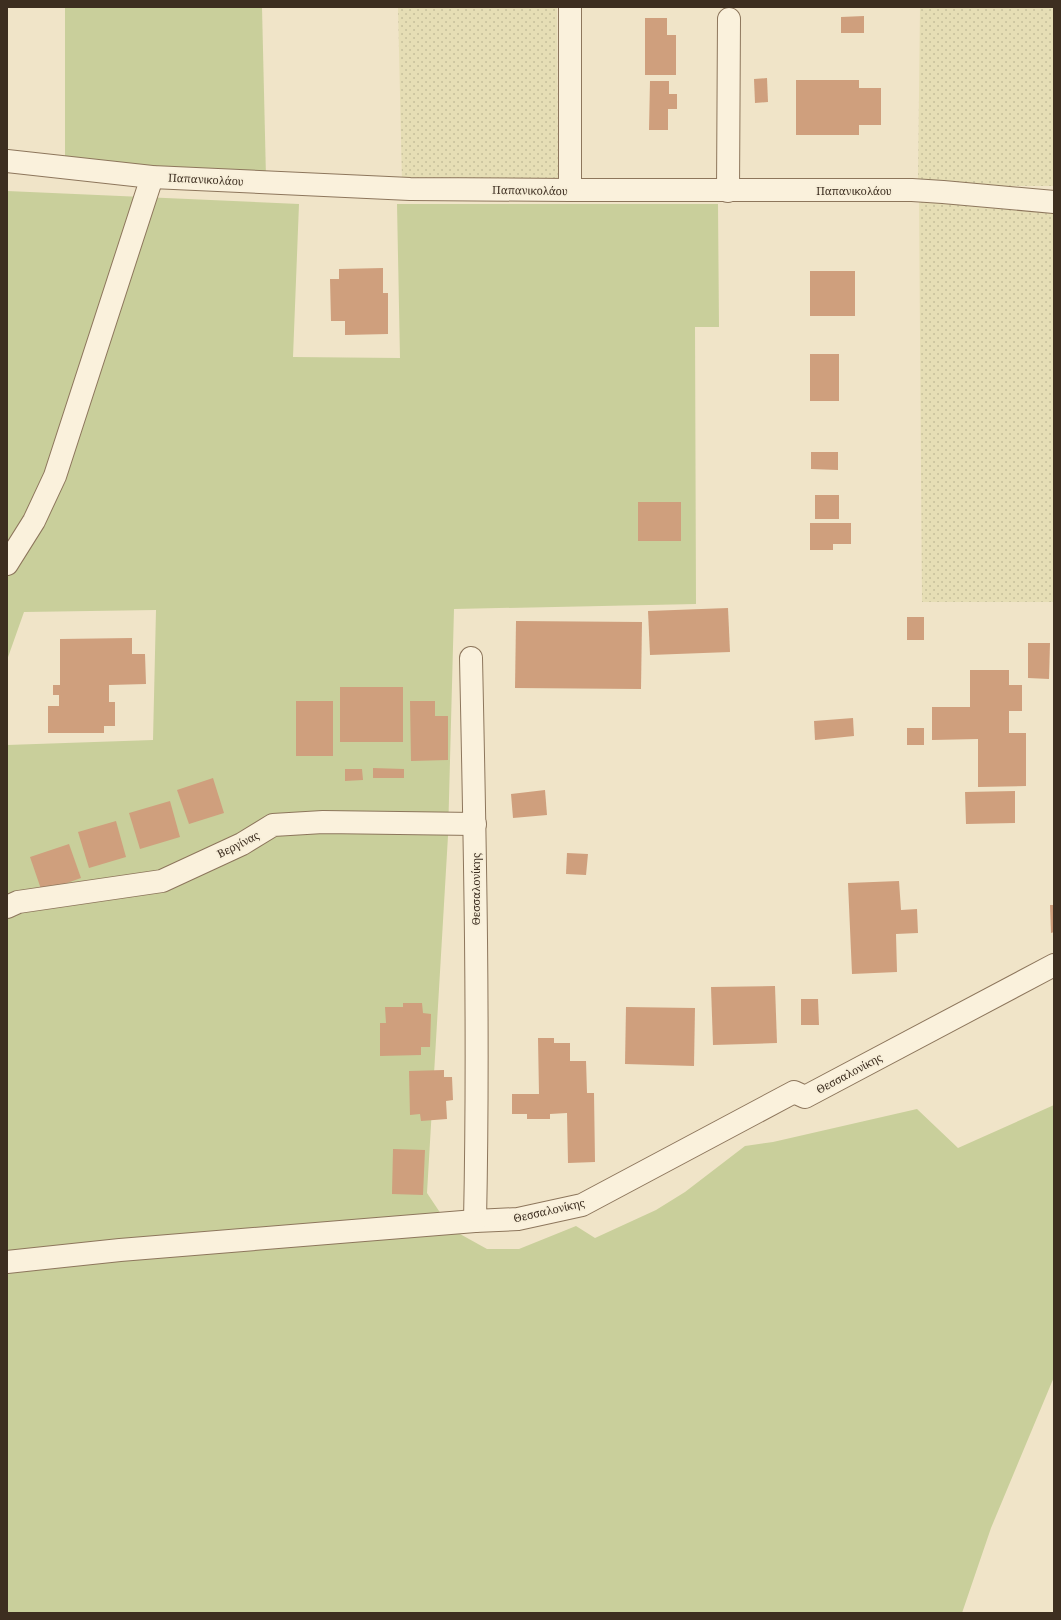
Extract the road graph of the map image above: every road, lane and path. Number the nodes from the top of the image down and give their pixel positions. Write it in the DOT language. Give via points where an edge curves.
graph roads {
  1 [pos="570,7"];
  2 [pos="729,19"];
  3 [pos="7,161"];
  4 [pos="152,177"];
  5 [pos="570,190"];
  6 [pos="728,191"];
  7 [pos="1054,202"];
  8 [pos="7,564"];
  9 [pos="471,658"];
  10 [pos="474,824"];
  11 [pos="7,907"];
  12 [pos="1054,965"];
  13 [pos="474,1221"];
  14 [pos="7,1262"];
  1 -- 5 [label="street"];
  2 -- 6 [label="street"];
  3 -- 4 [label="street, Παπανικολάου"];
  4 -- 5 [label="street, Παπανικολάου" via="410,189"];
  4 -- 8 [label="street" via="55,476 34,521"];
  5 -- 6 [label="street, Παπανικολάου"];
  6 -- 7 [label="street, Παπανικολάου" via="912,190"];
  9 -- 10 [label="street, Θεσσαλονίκης"];
  10 -- 11 [label="street, Βεργίνας" via="324,822 273,825 242,844 162,881 18,902"];
  10 -- 13 [label="street, Θεσσαλονίκης"];
  12 -- 13 [label="street, Θεσσαλονίκης" via="805,1097 794,1092 582,1205 518,1219"];
  13 -- 14 [label="street" via="128,1249"];
}
